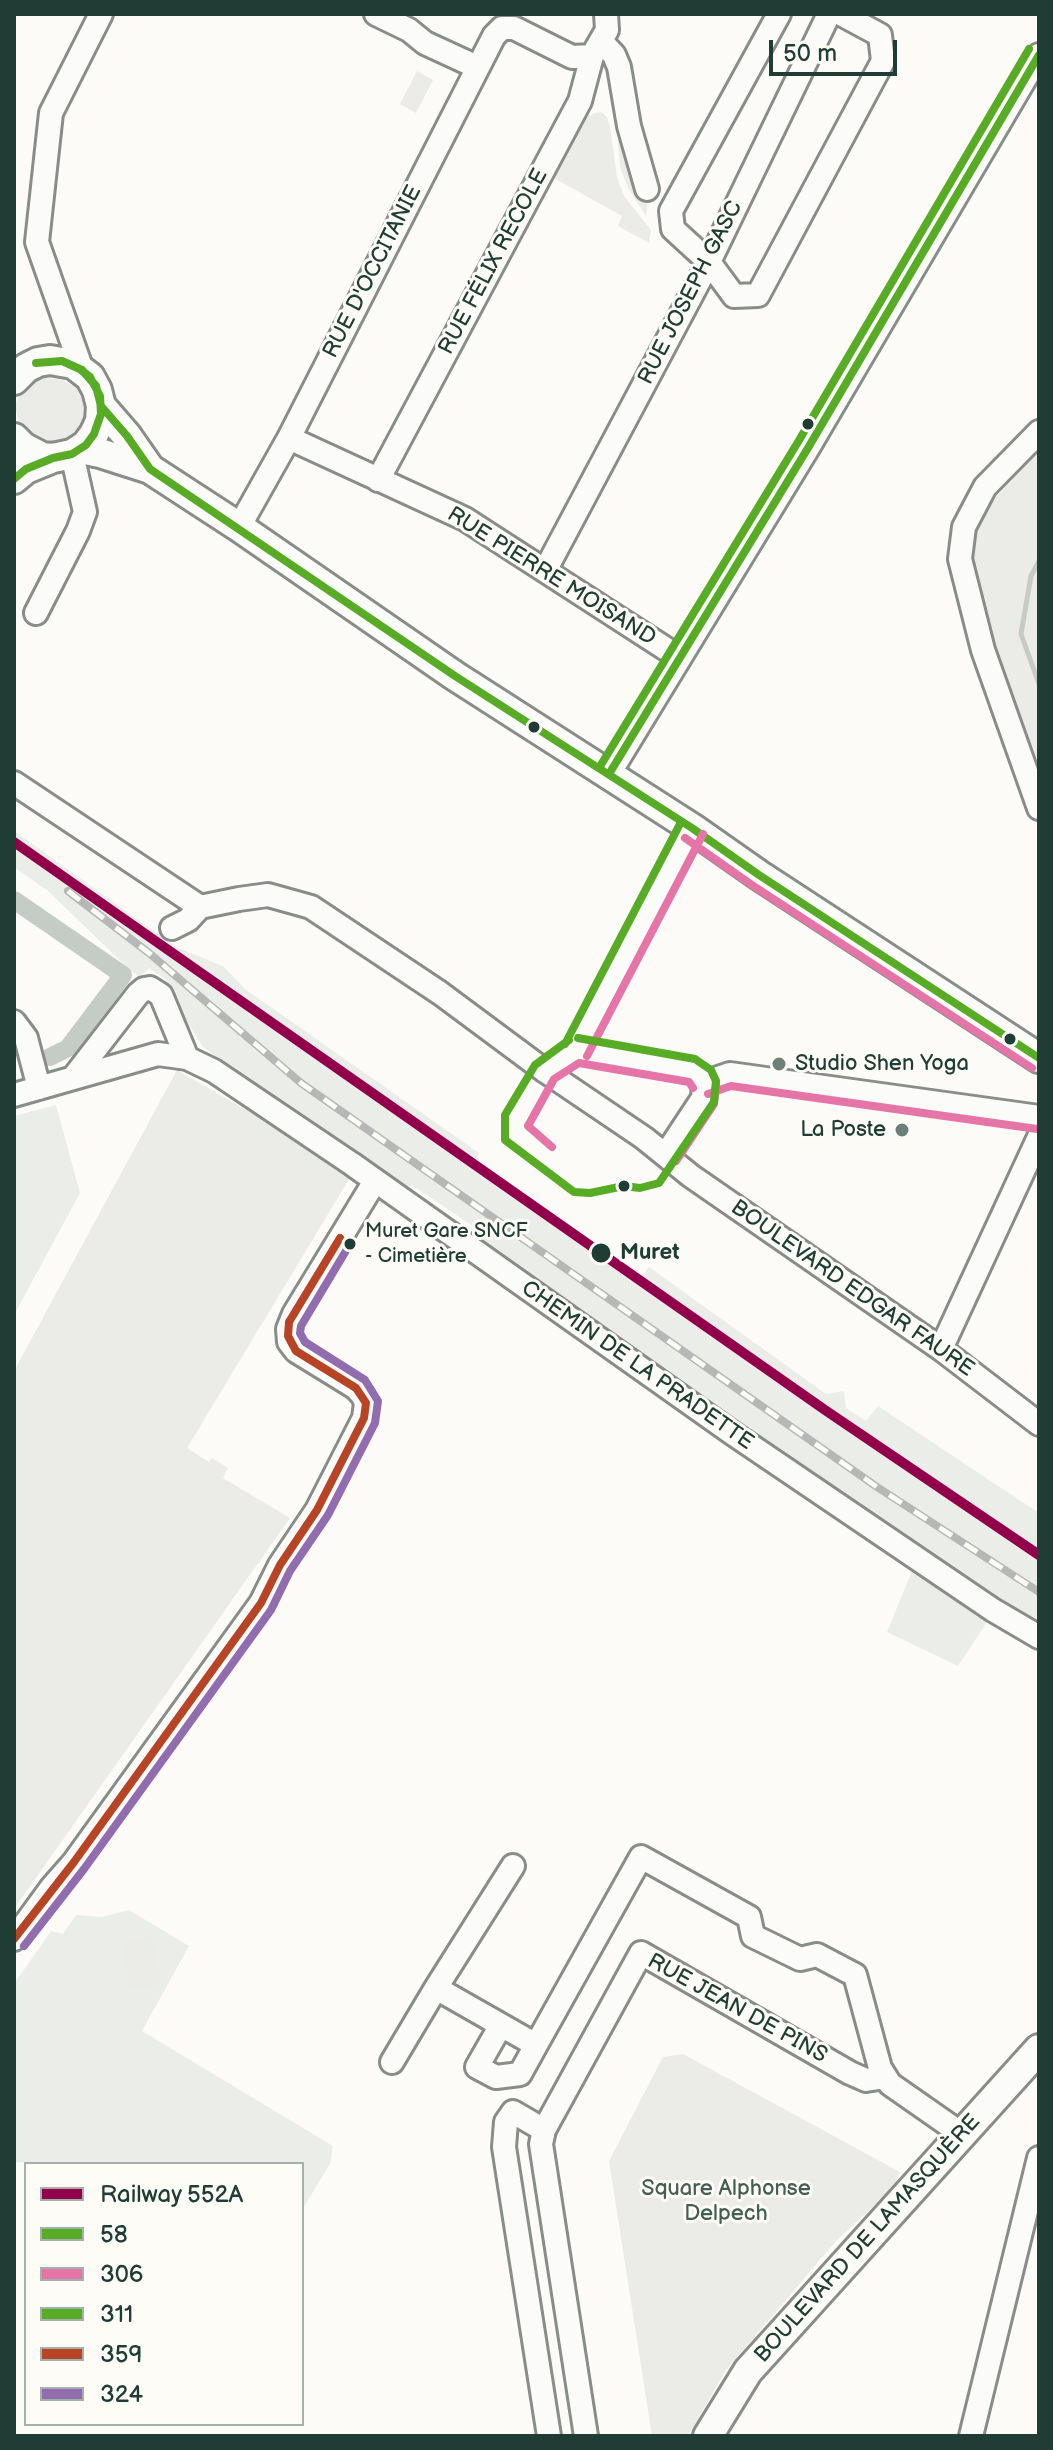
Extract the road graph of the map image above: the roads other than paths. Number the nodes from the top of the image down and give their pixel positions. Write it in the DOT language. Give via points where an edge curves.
graph roads {
  1 [pos="101,14"];
  2 [pos="376,14"];
  3 [pos="606,14"];
  4 [pos="779,14"];
  5 [pos="829,14"];
  6 [pos="841,14"];
  7 [pos="513,21"];
  8 [pos="597,49"];
  9 [pos="1039,55"];
  10 [pos="477,67"];
  11 [pos="1032,88"];
  12 [pos="647,189"];
  13 [pos="709,262"];
  14 [pos="63,315"];
  15 [pos="26,366"];
  16 [pos="82,370"];
  17 [pos="101,406"];
  18 [pos="1039,432"];
  19 [pos="14,438"];
  20 [pos="289,438"];
  21 [pos="68,454"];
  22 [pos="150,469"];
  23 [pos="14,479"];
  24 [pos="378,480"];
  25 [pos="239,527"];
  26 [pos="546,569"];
  27 [pos="36,613"];
  28 [pos="680,658"];
  29 [pos="609,774"];
  30 [pos="14,783"];
  31 [pos="1039,808"];
  32 [pos="692,828"];
  33 [pos="200,907"];
  34 [pos="172,928"];
  35 [pos="14,1022"];
  36 [pos="576,1050"];
  37 [pos="187,1058"];
  38 [pos="1039,1058"];
  39 [pos="545,1071"];
  40 [pos="73,1078"];
  41 [pos="704,1083"];
  42 [pos="39,1088"];
  43 [pos="14,1095"];
  44 [pos="1039,1117"];
  45 [pos="1039,1137"];
  46 [pos="666,1154"];
  47 [pos="375,1181"];
  48 [pos="941,1349"];
  49 [pos="1039,1424"];
  50 [pos="1039,1637"];
  51 [pos="513,1866"];
  52 [pos="14,1939"];
  53 [pos="436,1988"];
  54 [pos="501,2025"];
  55 [pos="536,2045"];
  56 [pos="1036,2055"];
  57 [pos="392,2062"];
  58 [pos="510,2075"];
  59 [pos="885,2077"];
  60 [pos="513,2112"];
  61 [pos="544,2130"];
  62 [pos="961,2138"];
  63 [pos="1039,2158"];
  64 [pos="549,2436"];
  65 [pos="586,2436"];
  66 [pos="708,2436"];
  67 [pos="971,2436"];
  1 -- 14 [label="street" via="51,113 37,242"];
  2 -- 10 [label="street"];
  3 -- 8 [label="street, RUE FÉLIX RECOLE" via="607,30"];
  4 -- 13 [label="street" via="671,211 673,229"];
  5 -- 13 [label="street, RUE JOSEPH GASC"];
  6 -- 13 [label="street" via="880,35 883,61 758,295 734,296"];
  7 -- 8 [label="street" via="572,57"];
  7 -- 10 [label="street, RUE D'OCCITANIE" via="494,36"];
  8 -- 12 [label="street" via="614,55 619,67"];
  8 -- 24 [label="street, RUE FÉLIX RECOLE" via="580,101"];
  9 -- 11 [label="street"];
  10 -- 20 [label="street, RUE D'OCCITANIE"];
  11 -- 28 [label="street"];
  13 -- 26 [label="street, RUE JOSEPH GASC"];
  14 -- 15 [label="street" via="56,334"];
  14 -- 16 [label="street"];
  15 -- 16 [label="main road" via="62,361"];
  16 -- 17 [label="main road" via="96,386"];
  17 -- 21 [label="main road" via="91,440"];
  17 -- 22 [label="main road"];
  18 -- 31 [label="street" via="985,487 964,527 960,559 983,650"];
  19 -- 21 [label="main road" via="32,453"];
  20 -- 24 [label="street, RUE PIERRE MOISAND"];
  20 -- 25 [label="street, RUE D'OCCITANIE"];
  21 -- 22 [label="main road" via="100,453"];
  21 -- 23 [label="main road" via="26,469"];
  21 -- 27 [label="street" via="85,512"];
  22 -- 25 [label="main road"];
  24 -- 26 [label="street, RUE PIERRE MOISAND" via="465,519"];
  25 -- 29 [label="main road"];
  26 -- 28 [label="street, RUE PIERRE MOISAND"];
  28 -- 29 [label="street"];
  29 -- 32 [label="main road"];
  30 -- 33 [label="street"];
  32 -- 36 [label="street"];
  32 -- 38 [label="main road"];
  33 -- 34 [label="street"];
  33 -- 39 [label="street, BOULEVARD EDGAR FAURE" via="268,895 311,907"];
  35 -- 42 [label="street" via="26,1038"];
  36 -- 39 [label="street"];
  36 -- 41 [label="street" via="693,1071"];
  37 -- 40 [label="street, CHEMIN DE LA PRADETTE" via="158,1054"];
  37 -- 40 [label="street" via="161,995 144,989"];
  37 -- 47 [label="street, CHEMIN DE LA PRADETTE"];
  39 -- 46 [label="street, BOULEVARD EDGAR FAURE"];
  40 -- 42 [label="street, CHEMIN DE LA PRADETTE"];
  41 -- 44 [label="street" via="730,1074"];
  41 -- 46 [label="street" via="703,1098"];
  42 -- 43 [label="street, CHEMIN DE LA PRADETTE"];
  45 -- 48 [label="street"];
  46 -- 48 [label="street, BOULEVARD EDGAR FAURE"];
  47 -- 50 [label="street, CHEMIN DE LA PRADETTE" via="732,1433"];
  47 -- 52 [label="street" via="288,1329 296,1351 363,1396 364,1418 261,1603"];
  48 -- 49 [label="street, BOULEVARD EDGAR FAURE"];
  51 -- 53 [label="street"];
  53 -- 54 [label="street"];
  53 -- 57 [label="street"];
  54 -- 55 [label="street"];
  54 -- 58 [label="street" via="477,2067 496,2077"];
  55 -- 58 [label="street" via="520,2074"];
  55 -- 59 [label="street" via="641,1857 749,1917 753,1936 800,1959 817,1955 855,1975"];
  56 -- 62 [label="main road, BOULEVARD DE LAMASQUÈRE"];
  58 -- 60 [label="street"];
  59 -- 61 [label="street, RUE JEAN DE PINS" via="866,2080 850,2073 641,1953"];
  59 -- 62 [label="street"];
  60 -- 61 [label="street"];
  60 -- 64 [label="street" via="506,2122 504,2147"];
  61 -- 65 [label="street, RUE JEAN DE PINS" via="547,2189"];
  62 -- 66 [label="main road, BOULEVARD DE LAMASQUÈRE" via="748,2371"];
  63 -- 67 [label="street"];
}
